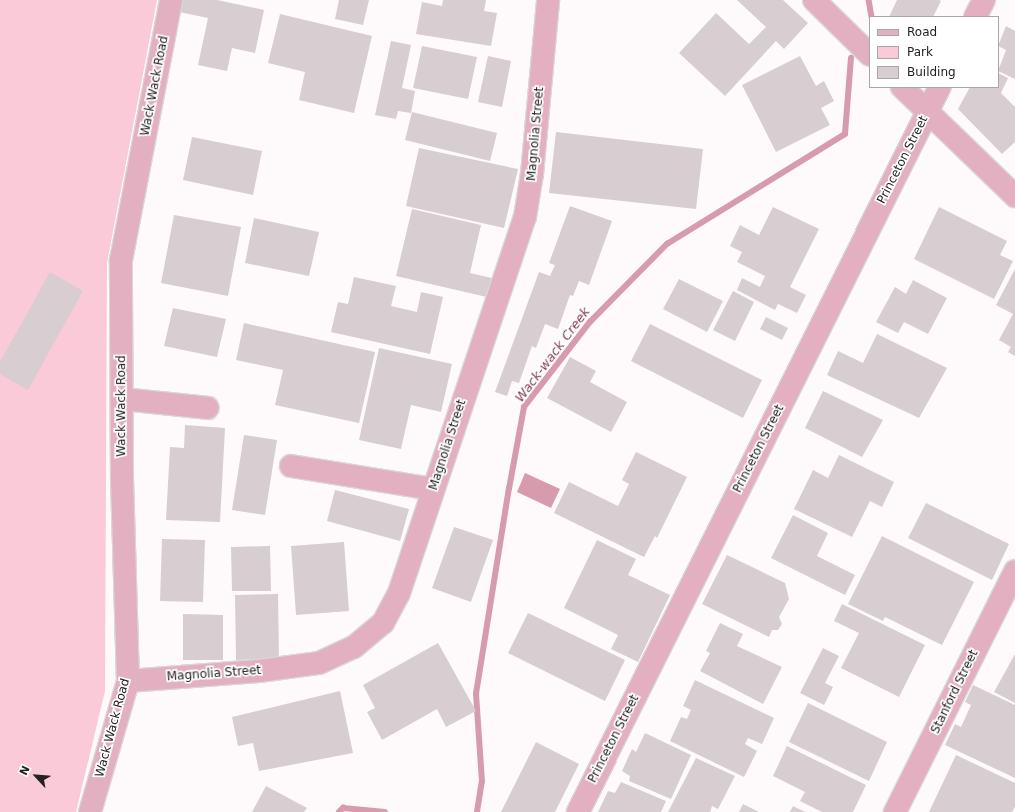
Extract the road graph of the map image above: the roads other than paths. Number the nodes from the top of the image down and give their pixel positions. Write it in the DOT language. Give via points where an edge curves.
graph roads {
  1 [pos="171,0"];
  2 [pos="548,0"];
  3 [pos="814,0"];
  4 [pos="984,0"];
  5 [pos="976,16"];
  6 [pos="869,54"];
  7 [pos="903,88"];
  8 [pos="939,88"];
  9 [pos="927,112"];
  10 [pos="1015,196"];
  11 [pos="123,400"];
  12 [pos="208,408"];
  13 [pos="291,466"];
  14 [pos="433,489"];
  15 [pos="1015,571"];
  16 [pos="128,681"];
  17 [pos="90,812"];
  18 [pos="578,812"];
  19 [pos="895,812"];
  1 -- 11 [label="street, Wack Wack Road" via="121,260"];
  2 -- 14 [label="street, Magnolia Street" via="530,196"];
  3 -- 6 [label="street"];
  4 -- 5 [label="street"];
  7 -- 9 [label="street"];
  8 -- 9 [label="street, Princeton Street"];
  9 -- 10 [label="street"];
  9 -- 18 [label="street, Princeton Street"];
  11 -- 12 [label="street"];
  11 -- 16 [label="street, Wack Wack Road"];
  13 -- 14 [label="street"];
  14 -- 16 [label="street, Magnolia Street" via="399,593 383,623 354,648 320,663 259,671"];
  15 -- 19 [label="street, Stanford Street"];
  16 -- 17 [label="street, Wack Wack Road"];
}
